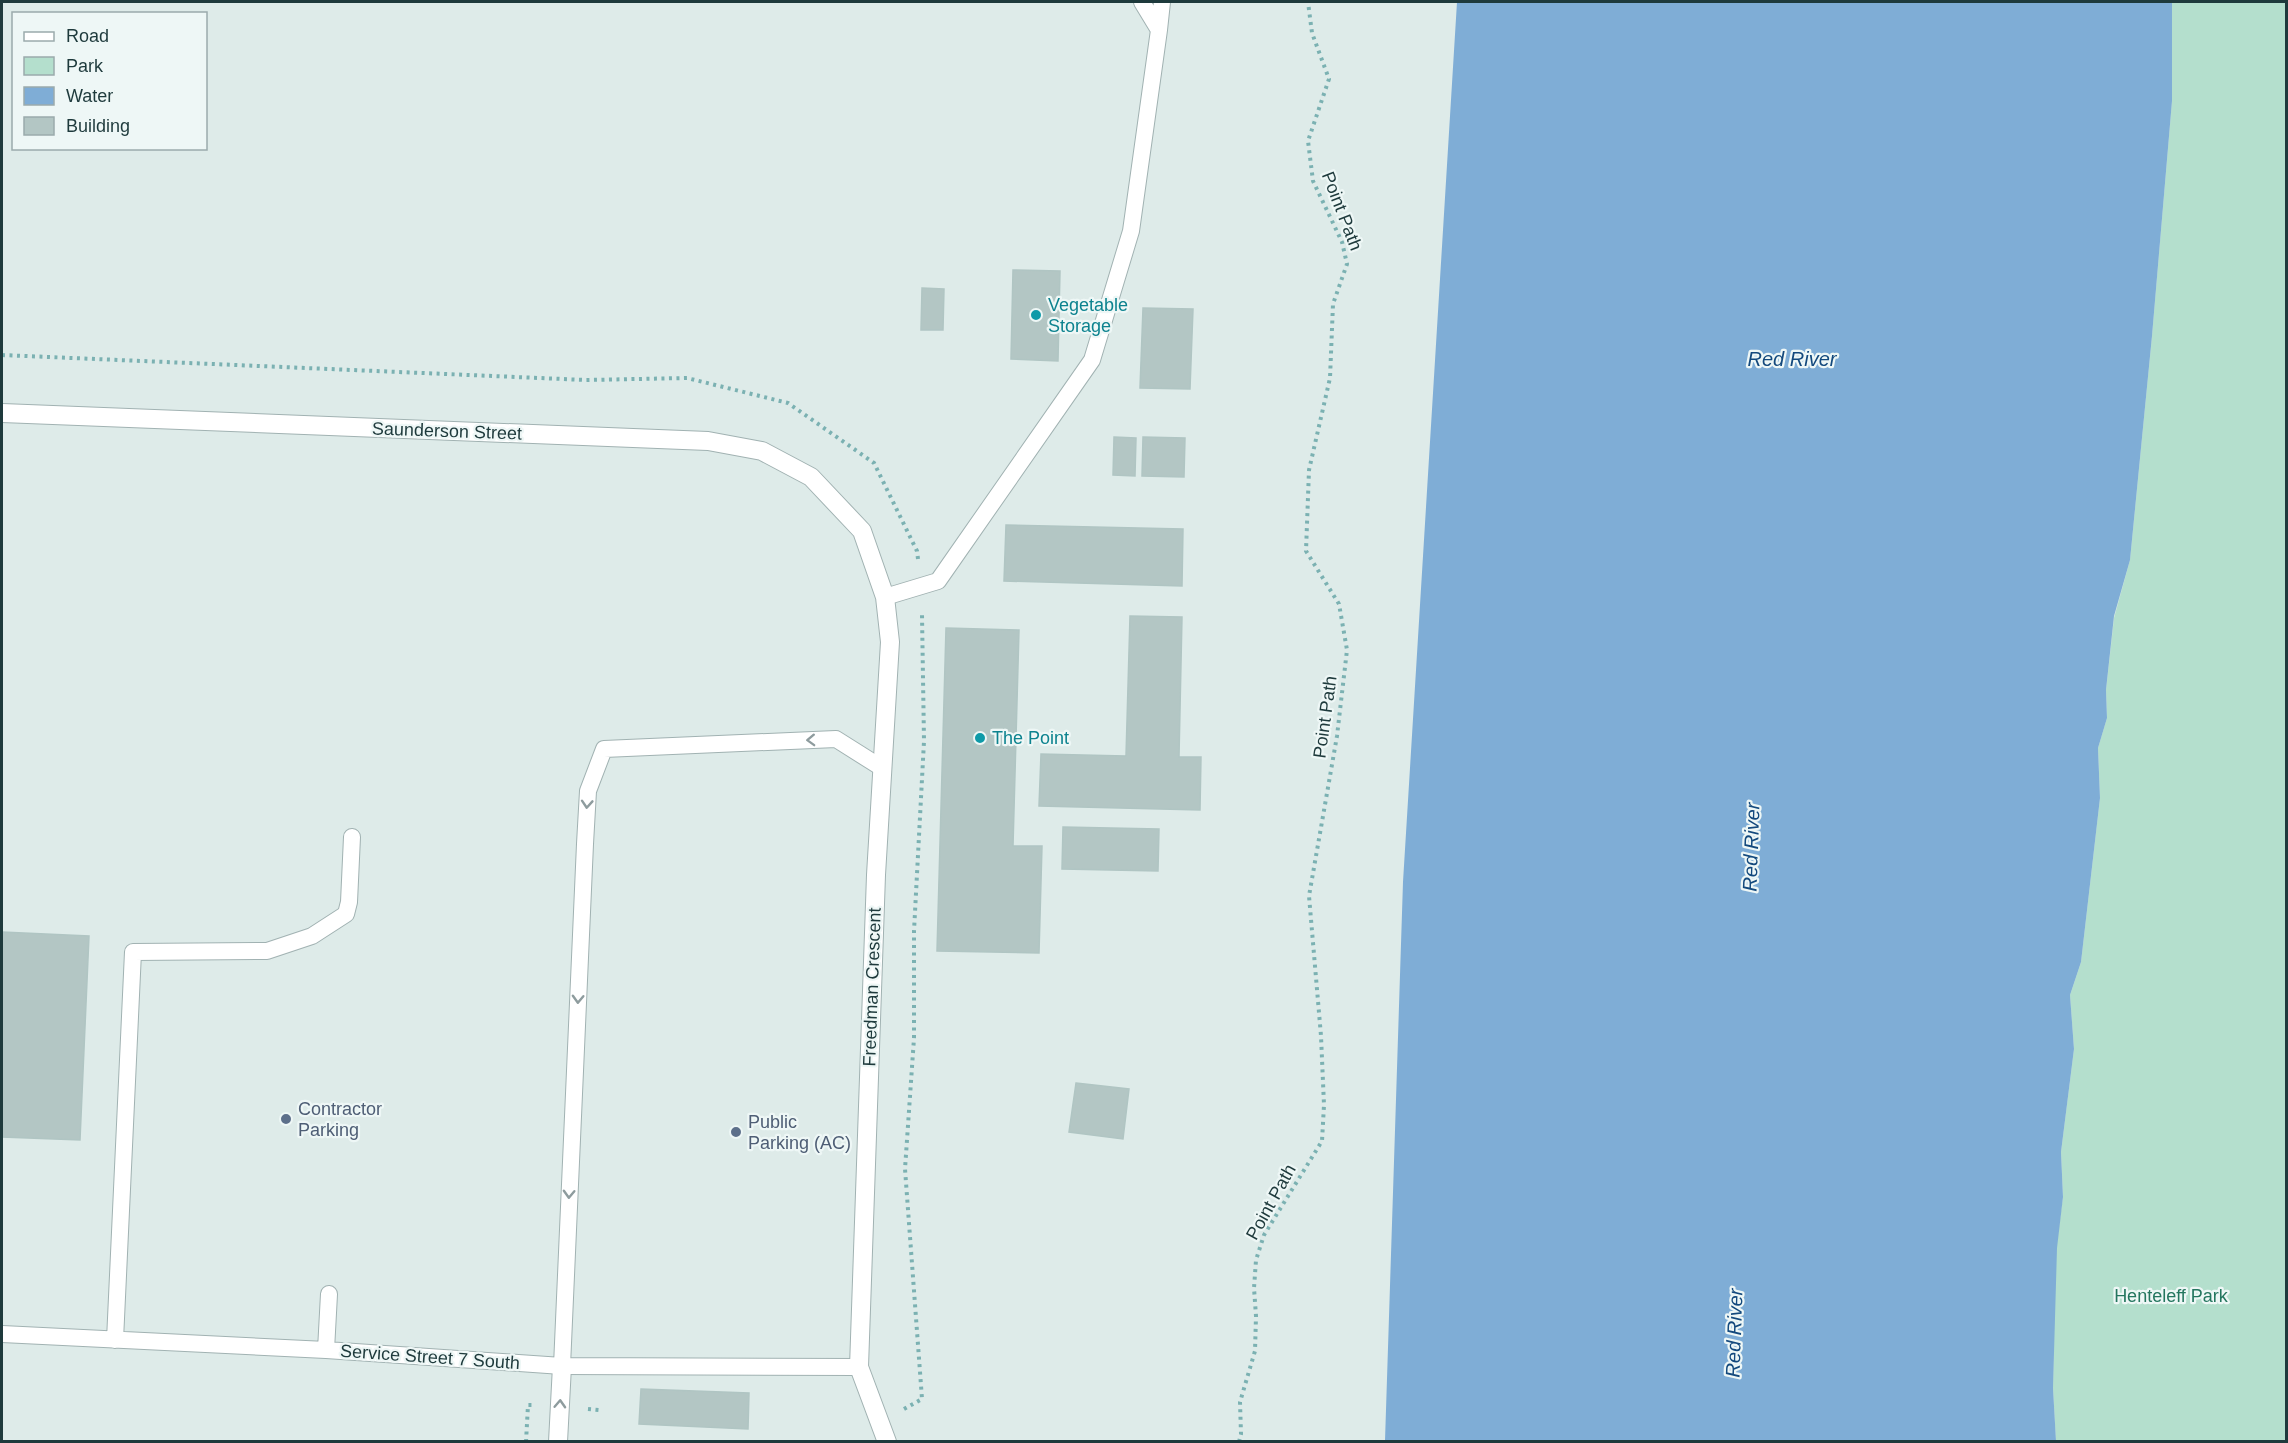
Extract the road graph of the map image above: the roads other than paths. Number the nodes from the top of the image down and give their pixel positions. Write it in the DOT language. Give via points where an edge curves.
graph roads {
  1 [pos="1142,2"];
  2 [pos="1162,2"];
  3 [pos="1159,30"];
  4 [pos="2,413"];
  5 [pos="862,531"];
  6 [pos="885,597"];
  7 [pos="882,768"];
  8 [pos="352,837"];
  9 [pos="328,1294"];
  10 [pos="2,1334"];
  11 [pos="115,1340"];
  12 [pos="326,1350"];
  13 [pos="562,1366"];
  14 [pos="859,1367"];
  15 [pos="558,1442"];
  16 [pos="887,1442"];
  1 -- 3 [label="lane"];
  2 -- 3 [label="lane"];
  3 -- 6 [label="lane" via="1131,231 1092,360 938,581"];
  4 -- 5 [label="street, Saunderson Street" via="708,441 762,451 811,477"];
  5 -- 6 [label="street, Freedman Crescent"];
  6 -- 7 [label="street, Freedman Crescent" via="890,642"];
  7 -- 13 [label="lane, one-way" via="836,739 604,749 588,791"];
  7 -- 14 [label="street, Freedman Crescent"];
  8 -- 11 [label="lane" via="346,914 312,936 267,951 133,952"];
  9 -- 12 [label="lane"];
  10 -- 11 [label="lane, Service Street 7 South"];
  11 -- 12 [label="lane, Service Street 7 South"];
  12 -- 13 [label="lane, Service Street 7 South"];
  13 -- 14 [label="lane, Service Street 7 South"];
  15 -- 13 [label="street, one-way"];
  14 -- 16 [label="street, Freedman Crescent"];
}
